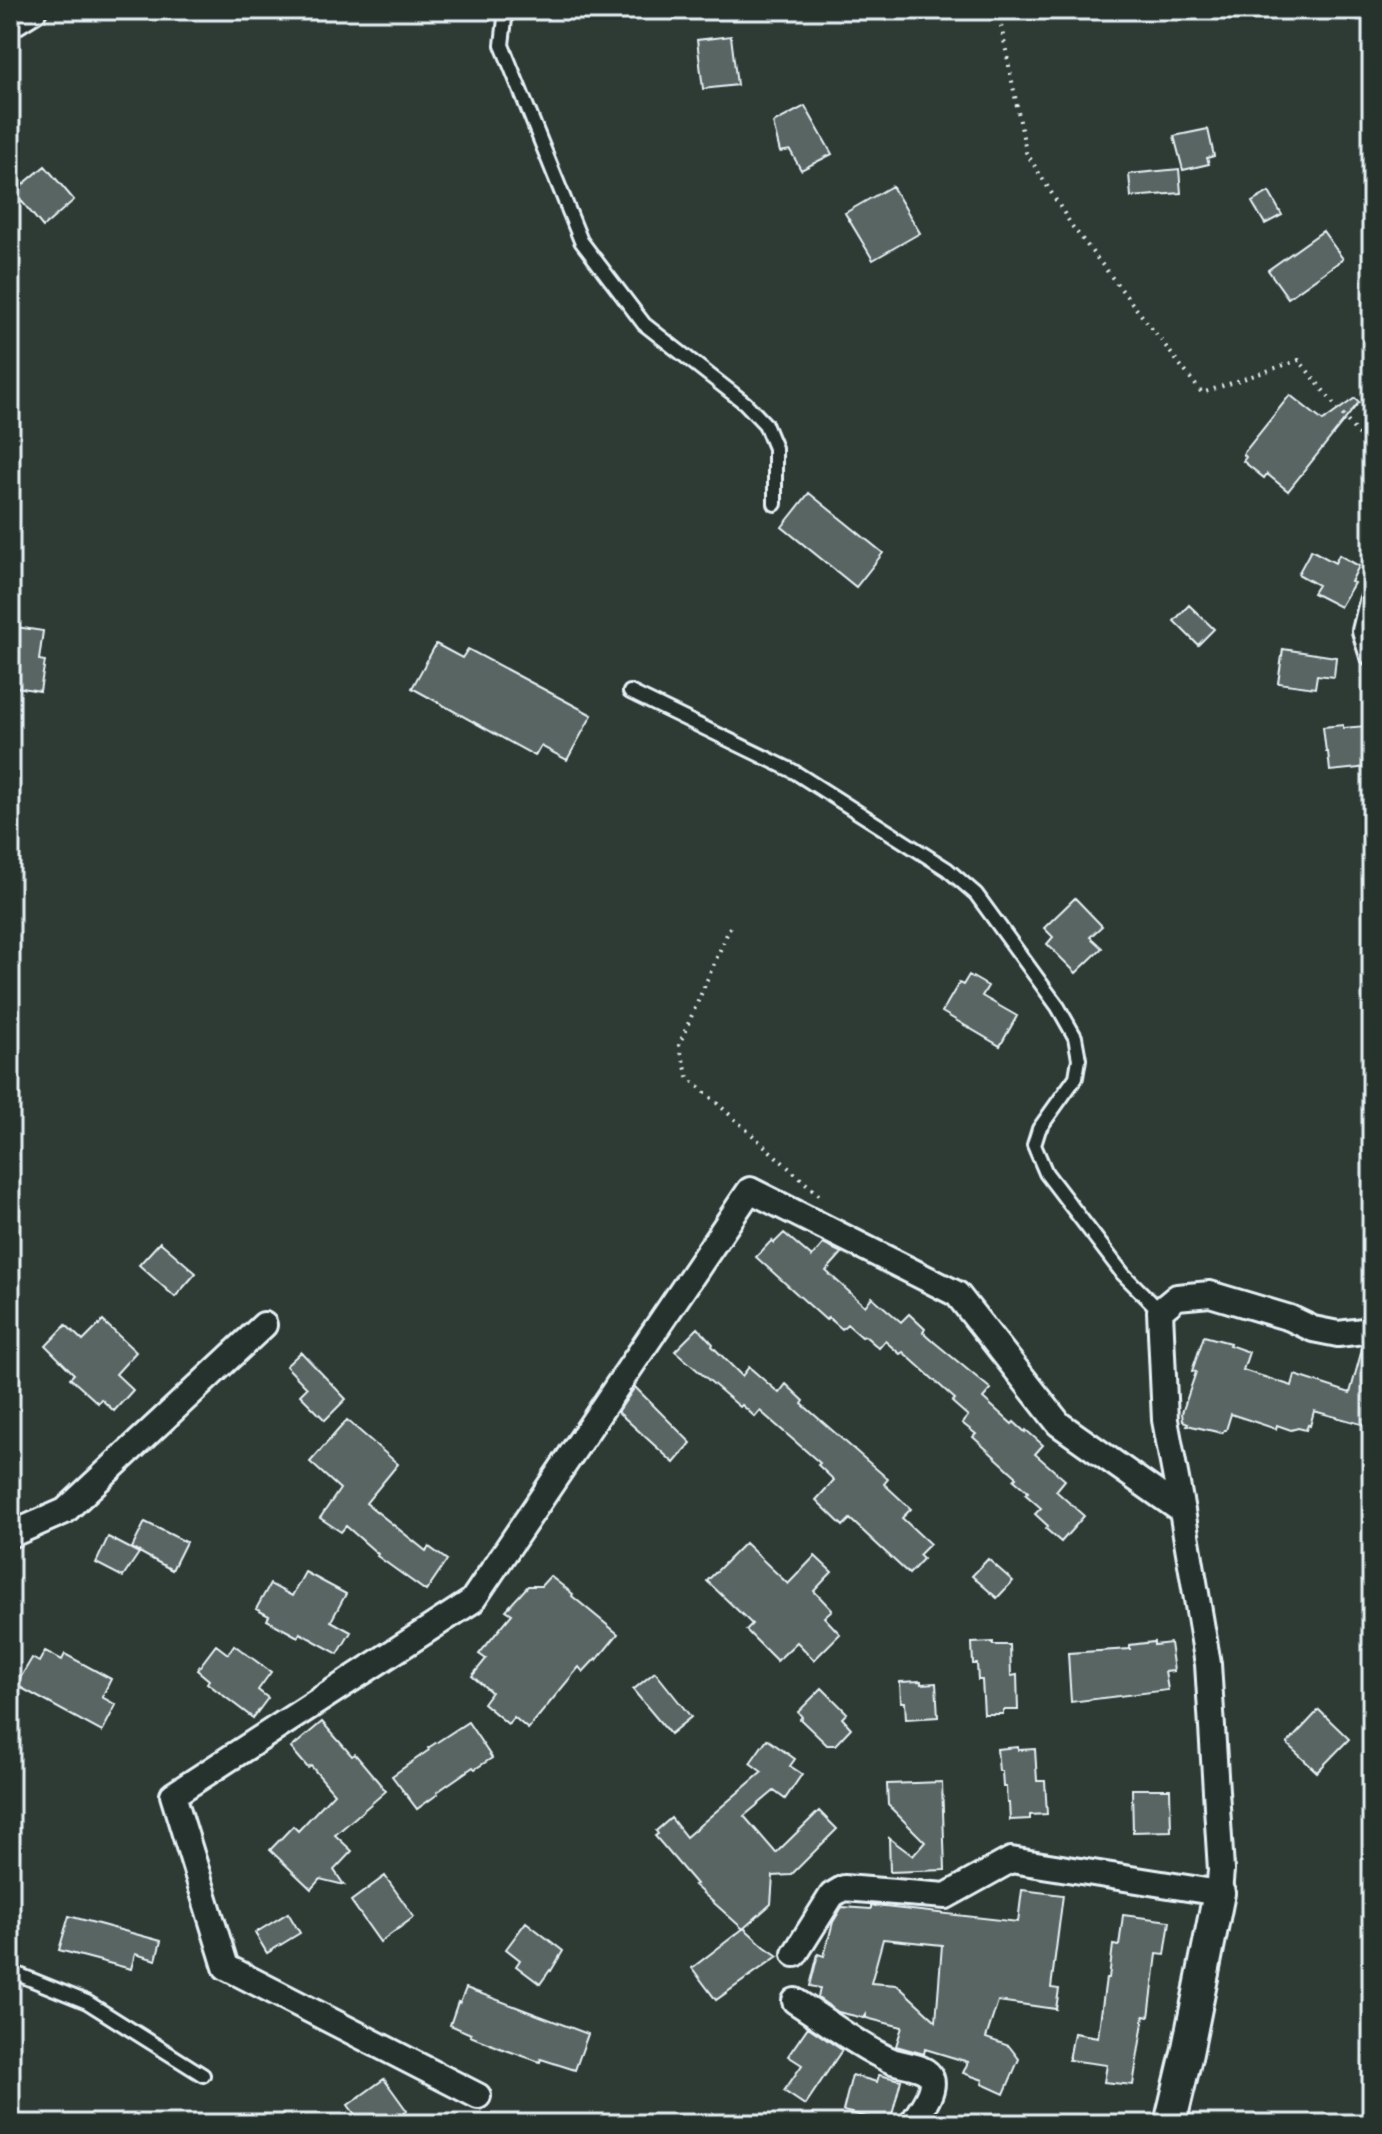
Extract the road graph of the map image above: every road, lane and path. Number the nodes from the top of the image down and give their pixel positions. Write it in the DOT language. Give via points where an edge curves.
graph roads {
  1 [pos="34,10"];
  2 [pos="506,10"];
  3 [pos="998,10"];
  4 [pos="10,25"];
  5 [pos="1372,452"];
  6 [pos="775,504"];
  7 [pos="1372,602"];
  8 [pos="1372,653"];
  9 [pos="630,692"];
  10 [pos="730,927"];
  11 [pos="825,1200"];
  12 [pos="1160,1311"];
  13 [pos="264,1325"];
  14 [pos="1372,1330"];
  15 [pos="1182,1511"];
  16 [pos="10,1535"];
  17 [pos="1219,1893"];
  18 [pos="795,1954"];
  19 [pos="10,1971"];
  20 [pos="795,2001"];
  21 [pos="203,2075"];
  22 [pos="478,2096"];
  23 [pos="912,2124"];
  24 [pos="1170,2124"];
  1 -- 4 [label="street"];
  2 -- 6 [label="lane" via="502,45 581,241 644,324 765,424 775,448"];
  3 -- 5 [label="path" via="1026,152 1072,226 1202,393 1299,360"];
  7 -- 8 [label="street" via="1365,631"];
  9 -- 12 [label="lane" via="793,771 947,869 976,894 1075,1037 1076,1077 1039,1129 1034,1145 1046,1173 1123,1274"];
  10 -- 11 [label="path" via="679,1045 688,1077"];
  12 -- 14 [label="street" via="1177,1297 1210,1294 1313,1329 1338,1334"];
  12 -- 15 [label="street" via="1165,1420"];
  13 -- 16 [label="street" via="65,1511"];
  15 -- 17 [label="street" via="1208,1664"];
  15 -- 22 [label="street" via="1059,1424 957,1294 750,1190 472,1601 173,1795 226,1967"];
  17 -- 18 [label="street" via="1011,1860 946,1896 844,1888 832,1895"];
  17 -- 24 [label="street"];
  19 -- 21 [label="lane" via="87,2002"];
  20 -- 23 [label="street" via="878,2055 925,2070 932,2083 930,2093"];
}
